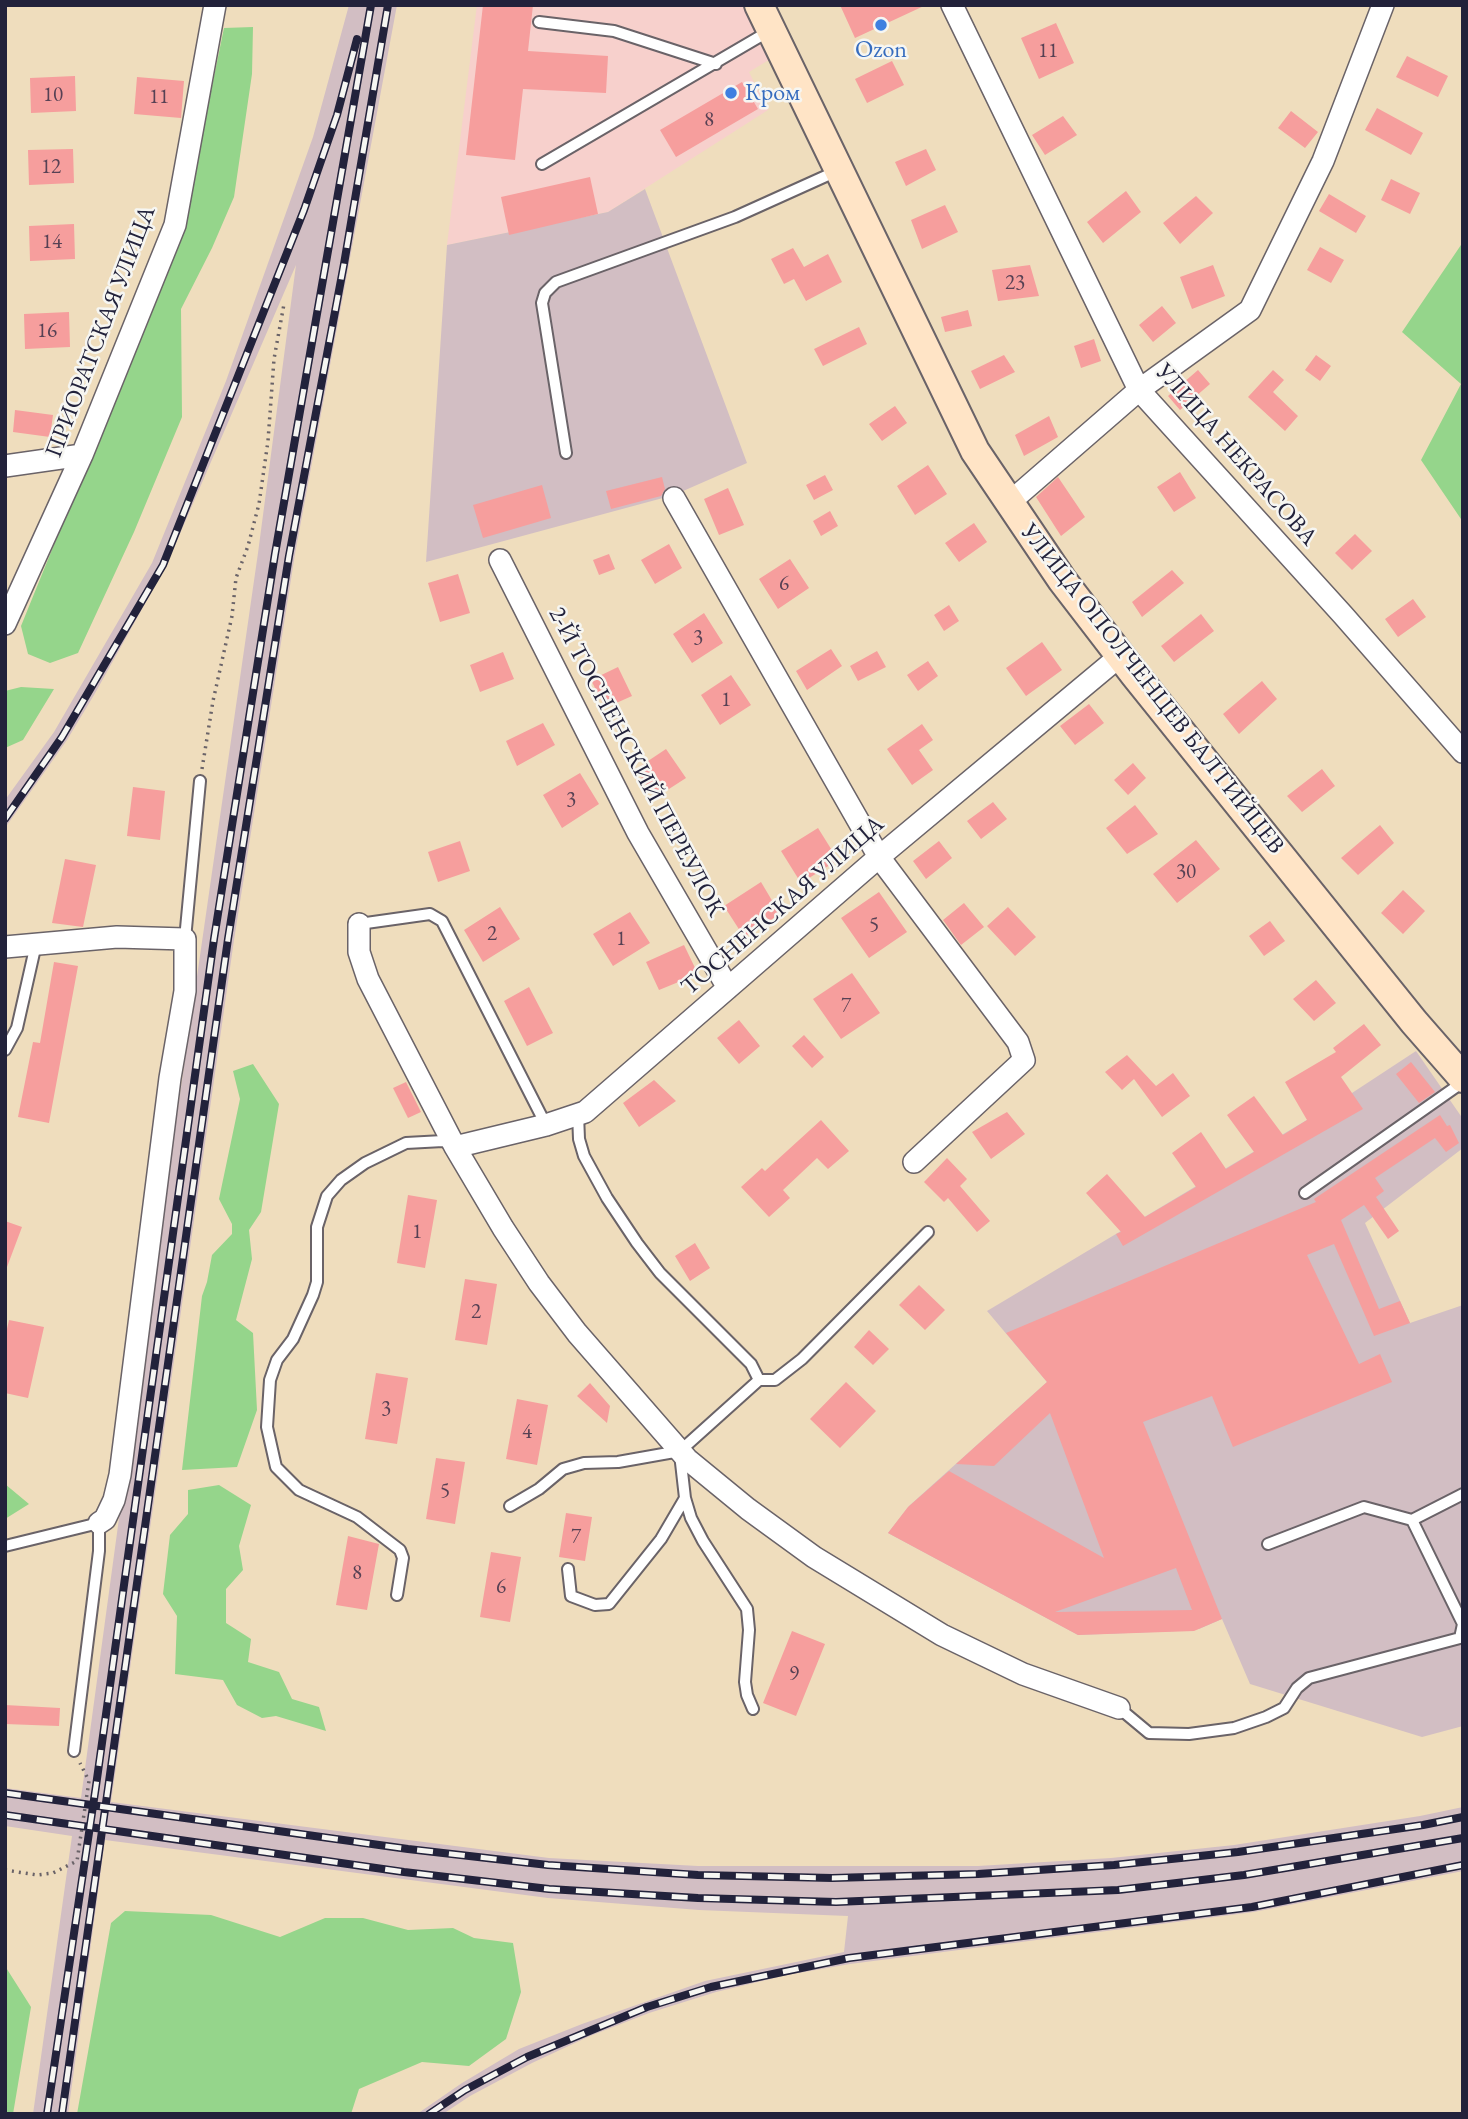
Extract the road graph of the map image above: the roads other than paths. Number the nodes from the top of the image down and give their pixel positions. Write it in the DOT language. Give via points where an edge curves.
graph roads {
  1 [pos="215,5"];
  2 [pos="952,5"];
  3 [pos="1383,5"];
  4 [pos="765,18"];
  5 [pos="539,22"];
  6 [pos="716,64"];
  7 [pos="542,164"];
  8 [pos="839,170"];
  9 [pos="1139,390"];
  10 [pos="566,453"];
  11 [pos="82,456"];
  12 [pos="5,466"];
  13 [pos="674,498"];
  14 [pos="1010,502"];
  15 [pos="500,560"];
  16 [pos="5,624"];
  17 [pos="1121,656"];
  18 [pos="1463,752"];
  19 [pos="200,781"];
  20 [pos="879,857"];
  21 [pos="359,924"];
  22 [pos="185,939"];
  23 [pos="36,944"];
  24 [pos="5,947"];
  25 [pos="728,988"];
  26 [pos="5,1050"];
  27 [pos="1463,1080"];
  28 [pos="578,1114"];
  29 [pos="546,1125"];
  30 [pos="455,1147"];
  31 [pos="914,1162"];
  32 [pos="1305,1194"];
  33 [pos="928,1232"];
  34 [pos="759,1380"];
  35 [pos="680,1451"];
  36 [pos="1463,1494"];
  37 [pos="685,1498"];
  38 [pos="510,1506"];
  39 [pos="1412,1520"];
  40 [pos="99,1523"];
  41 [pos="1268,1544"];
  42 [pos="5,1546"];
  43 [pos="568,1569"];
  44 [pos="397,1595"];
  45 [pos="1119,1708"];
  46 [pos="753,1709"];
  47 [pos="74,1751"];
  1 -- 11 [label="street, ПРИОРАТСКАЯ УЛИЦА" via="175,225"];
  2 -- 9 [label="street, УЛИЦА НЕКРАСОВА"];
  3 -- 9 [label="street" via="1323,161 1250,310"];
  4 -- 6 [label="lane"];
  4 -- 8 [label="main road, УЛИЦА ОПОЛЧЕНЦЕВ БАЛТИЙЦЕВ"];
  5 -- 6 [label="lane" via="614,31"];
  6 -- 7 [label="lane"];
  8 -- 10 [label="lane" via="735,217 555,282 542,303"];
  8 -- 14 [label="main road, УЛИЦА ОПОЛЧЕНЦЕВ БАЛТИЙЦЕВ" via="975,451"];
  9 -- 14 [label="street"];
  9 -- 18 [label="street, УЛИЦА НЕКРАСОВА"];
  11 -- 12 [label="street"];
  11 -- 16 [label="street, ПРИОРАТСКАЯ УЛИЦА"];
  13 -- 20 [label="street"];
  14 -- 17 [label="main road, УЛИЦА ОПОЛЧЕНЦЕВ БАЛТИЙЦЕВ"];
  15 -- 25 [label="street, 2-Й ТОСНЕНСКИЙ ПЕРЕУЛОК" via="638,833"];
  17 -- 20 [label="street, ТОСНЕНСКАЯ УЛИЦА"];
  17 -- 27 [label="main road, УЛИЦА ОПОЛЧЕНЦЕВ БАЛТИЙЦЕВ"];
  19 -- 22 [label="lane"];
  20 -- 25 [label="street, ТОСНЕНСКАЯ УЛИЦА"];
  20 -- 31 [label="street" via="1018,1042 1024,1060"];
  21 -- 29 [label="lane" via="430,914 442,921"];
  21 -- 30 [label="street" via="359,952 368,979"];
  22 -- 23 [label="street" via="117,937"];
  22 -- 40 [label="street" via="186,991 170,1078 120,1475 114,1500"];
  23 -- 24 [label="street"];
  23 -- 26 [label="lane" via="17,1028"];
  25 -- 28 [label="street, ТОСНЕНСКАЯ УЛИЦА"];
  27 -- 32 [label="lane"];
  28 -- 29 [label="street, ТОСНЕНСКАЯ УЛИЦА"];
  28 -- 34 [label="lane" via="584,1156 637,1243 660,1273 751,1364"];
  29 -- 30 [label="street, ТОСНЕНСКАЯ УЛИЦА"];
  30 -- 35 [label="street" via="539,1283"];
  30 -- 44 [label="lane" via="443,1140 406,1143 365,1163 327,1196 317,1227 313,1295 270,1380 267,1427 276,1467 299,1490 357,1517 400,1550 403,1558"];
  33 -- 34 [label="lane" via="802,1359 775,1380"];
  34 -- 35 [label="lane"];
  35 -- 37 [label="lane"];
  35 -- 38 [label="lane" via="563,1469"];
  35 -- 45 [label="street" via="814,1557 942,1635 1023,1674"];
  36 -- 39 [label="lane"];
  37 -- 43 [label="lane" via="661,1539 609,1604 595,1605 571,1596"];
  37 -- 46 [label="lane" via="691,1518 747,1609 745,1682"];
  39 -- 41 [label="lane" via="1364,1507"];
  39 -- 45 [label="lane" via="1463,1624 1460,1638 1309,1678 1284,1708 1234,1728 1189,1734 1149,1732"];
  40 -- 42 [label="lane"];
  40 -- 47 [label="lane"];
}
